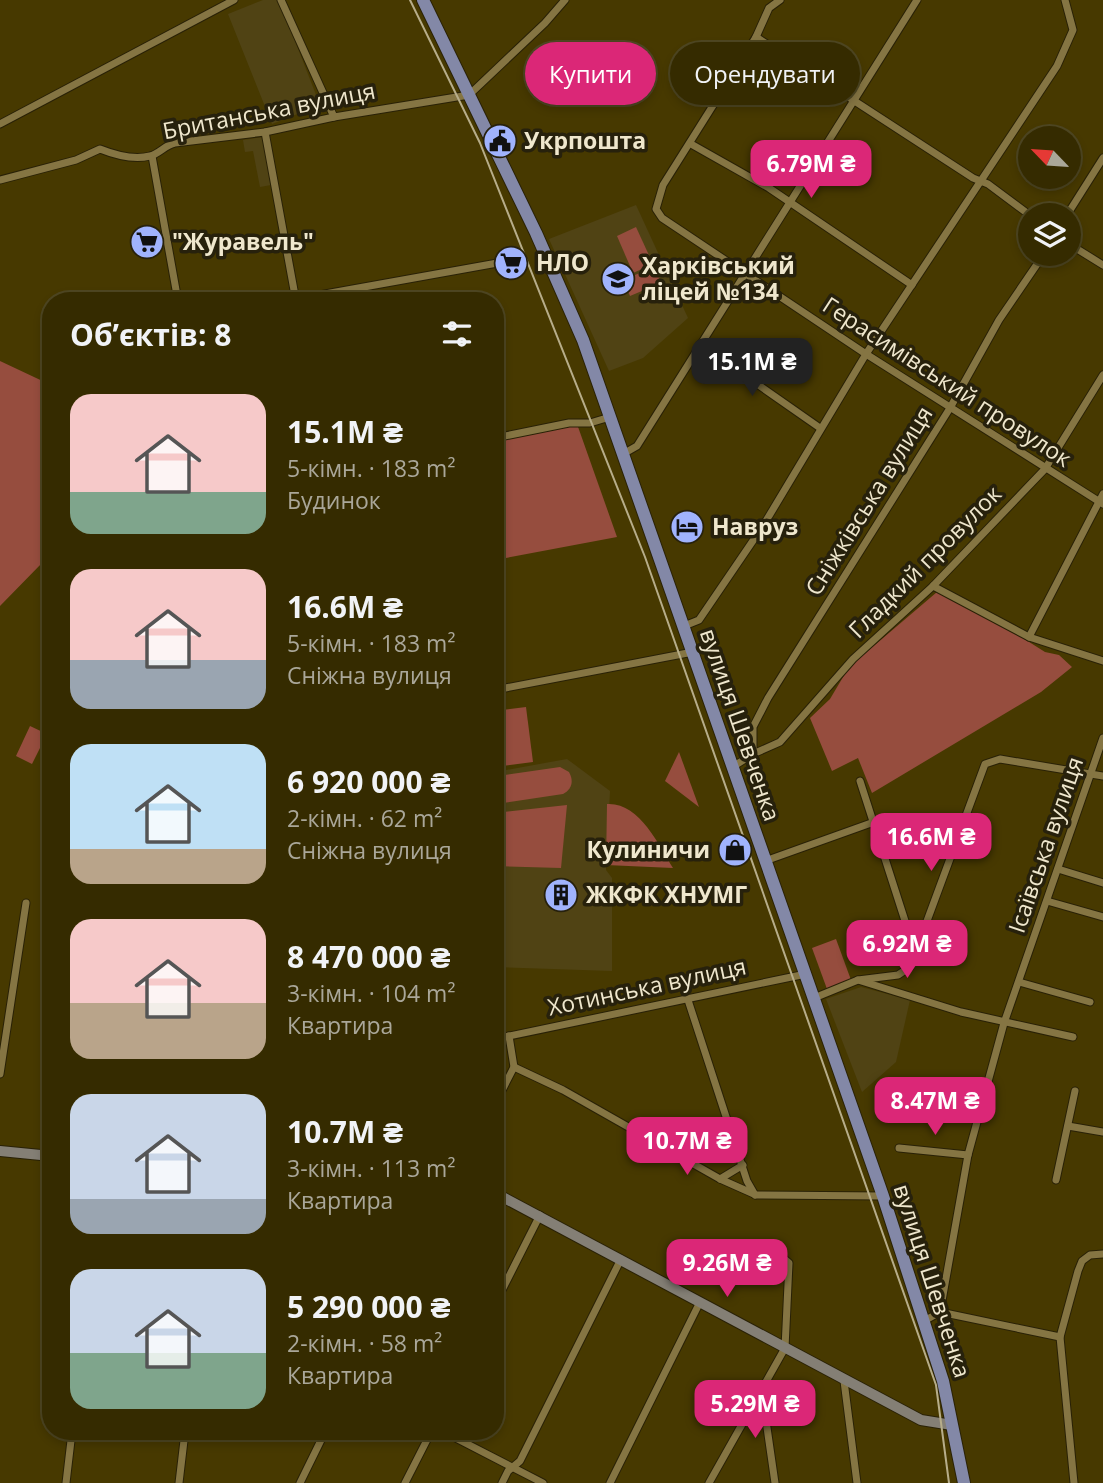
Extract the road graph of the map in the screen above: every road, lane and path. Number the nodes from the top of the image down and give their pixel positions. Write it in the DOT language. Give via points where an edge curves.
graph roads {
  1 [pos="234,0"];
  2 [pos="281,0"];
  3 [pos="565,0"];
  4 [pos="780,0"];
  5 [pos="917,0"];
  6 [pos="1065,0"];
  7 [pos="428,2"];
  8 [pos="755,37"];
  9 [pos="762,42"];
  10 [pos="860,89"];
  11 [pos="469,95"];
  12 [pos="850,105"];
  13 [pos="857,105"];
  14 [pos="334,117"];
  15 [pos="0,124"];
  16 [pos="265,132"];
  17 [pos="691,144"];
  18 [pos="152,156"];
  19 [pos="1103,158"];
  20 [pos="0,180"];
  21 [pos="981,181"];
  22 [pos="1075,203"];
  23 [pos="792,204"];
  24 [pos="1018,207"];
  25 [pos="1081,251"];
  26 [pos="503,262"];
  27 [pos="1103,265"];
  28 [pos="1036,266"];
  29 [pos="746,273"];
  30 [pos="912,285"];
  31 [pos="176,292"];
  32 [pos="295,292"];
  33 [pos="340,292"];
  34 [pos="699,344"];
  35 [pos="866,354"];
  36 [pos="1103,375"];
  37 [pos="950,408"];
  38 [pos="610,416"];
  39 [pos="820,428"];
  40 [pos="504,436"];
  41 [pos="623,454"];
  42 [pos="1045,469"];
  43 [pos="1103,494"];
  44 [pos="1102,504"];
  45 [pos="933,586"];
  46 [pos="684,626"];
  47 [pos="1030,637"];
  48 [pos="693,652"];
  49 [pos="1103,662"];
  50 [pos="504,688"];
  51 [pos="1103,738"];
  52 [pos="752,754"];
  53 [pos="734,766"];
  54 [pos="1091,773"];
  55 [pos="1103,776"];
  56 [pos="860,781"];
  57 [pos="874,822"];
  58 [pos="764,861"];
  59 [pos="1058,869"];
  60 [pos="1103,883"];
  61 [pos="1047,901"];
  62 [pos="26,902"];
  63 [pos="1103,917"];
  64 [pos="909,935"];
  65 [pos="923,938"];
  66 [pos="916,956"];
  67 [pos="806,974"];
  68 [pos="898,975"];
  69 [pos="858,980"];
  70 [pos="1019,982"];
  71 [pos="901,992"];
  72 [pos="687,997"];
  73 [pos="814,998"];
  74 [pos="1090,1002"];
  75 [pos="1004,1023"];
  76 [pos="509,1036"];
  77 [pos="504,1037"];
  78 [pos="1073,1037"];
  79 [pos="514,1067"];
  80 [pos="0,1074"];
  81 [pos="504,1086"];
  82 [pos="1075,1091"];
  83 [pos="1068,1126"];
  84 [pos="1103,1132"];
  85 [pos="899,1148"];
  86 [pos="0,1151"];
  87 [pos="42,1155"];
  88 [pos="968,1155"];
  89 [pos="743,1165"];
  90 [pos="720,1179"];
  91 [pos="1056,1180"];
  92 [pos="755,1195"];
  93 [pos="883,1196"];
  94 [pos="504,1197"];
  95 [pos="540,1215"];
  96 [pos="752,1251"];
  97 [pos="1103,1254"];
  98 [pos="621,1259"];
  99 [pos="504,1286"];
  100 [pos="700,1302"];
  101 [pos="940,1312"];
  102 [pos="924,1321"];
  103 [pos="1060,1338"];
  104 [pos="785,1349"];
  105 [pos="844,1381"];
  106 [pos="762,1392"];
  107 [pos="746,1420"];
  108 [pos="768,1424"];
  109 [pos="952,1424"];
  110 [pos="71,1440"];
  111 [pos="184,1440"];
  112 [pos="321,1440"];
  113 [pos="427,1440"];
  114 [pos="460,1440"];
  115 [pos="513,1467"];
  116 [pos="66,1483"];
  117 [pos="179,1483"];
  118 [pos="300,1483"];
  119 [pos="405,1483"];
  120 [pos="502,1483"];
  121 [pos="543,1483"];
  122 [pos="610,1483"];
  123 [pos="709,1483"];
  124 [pos="775,1483"];
  125 [pos="857,1483"];
  126 [pos="964,1483"];
  127 [pos="1074,1483"];
  1 -- 15 [label="street"];
  2 -- 14 [label="street"];
  3 -- 11 [label="street"];
  4 -- 8 [label="street" via="769,8"];
  5 -- 10 [label="street"];
  6 -- 21 [label="street" via="1073,30 1057,66"];
  7 -- 11 [label="main road, вулиця Шевченка"];
  8 -- 9 [label="street"];
  8 -- 17 [label="street"];
  11 -- 14 [label="street, Британська вулиця"];
  11 -- 38 [label="main road, вулиця Шевченка" via="559,285"];
  12 -- 23 [label="street"];
  13 -- 21 [label="street"];
  14 -- 16 [label="street, Британська вулиця"];
  16 -- 18 [label="street, Британська вулиця" via="166,145"];
  16 -- 32 [label="street"];
  17 -- 23 [label="street"];
  17 -- 29 [label="street, Герасимівський провулок" via="663,185 656,209 662,218"];
  18 -- 20 [label="street, Британська вулиця" via="116,156 100,149"];
  18 -- 31 [label="street"];
  19 -- 22 [label="street"];
  21 -- 24 [label="street"];
  21 -- 30 [label="street"];
  23 -- 29 [label="street"];
  23 -- 30 [label="street"];
  25 -- 27 [label="street"];
  26 -- 33 [label="street"];
  28 -- 37 [label="street, Сніжківська вулиця" via="999,320"];
  29 -- 34 [label="street"];
  29 -- 35 [label="street, Герасимівський провулок"];
  30 -- 35 [label="street"];
  34 -- 39 [label="street"];
  34 -- 41 [label="street" via="637,446"];
  35 -- 37 [label="street, Герасимівський провулок"];
  35 -- 39 [label="street"];
  36 -- 42 [label="street, Гладкий провулок"];
  37 -- 42 [label="street, Герасимівський провулок"];
  37 -- 52 [label="street, Сніжківська вулиця" via="768,698 753,727"];
  38 -- 40 [label="street"];
  38 -- 41 [label="main road, вулиця Шевченка"];
  39 -- 46 [label="street" via="763,526 706,610 699,620"];
  41 -- 46 [label="main road, вулиця Шевченка"];
  42 -- 44 [label="street, Герасимівський провулок"];
  42 -- 45 [label="street, Гладкий провулок"];
  43 -- 44 [label="street"];
  44 -- 47 [label="street"];
  45 -- 47 [label="street"];
  45 -- 52 [label="street, Гладкий провулок" via="853,659 780,742"];
  46 -- 48 [label="main road, вулиця Шевченка"];
  47 -- 49 [label="street"];
  48 -- 50 [label="street"];
  48 -- 53 [label="main road, вулиця Шевченка"];
  51 -- 54 [label="street, Ісаївська вулиця"];
  52 -- 53 [label="street"];
  53 -- 58 [label="main road, вулиця Шевченка"];
  54 -- 55 [label="street"];
  54 -- 59 [label="street, Ісаївська вулиця"];
  54 -- 65 [label="street" via="990,761 982,769"];
  56 -- 57 [label="street"];
  57 -- 58 [label="street"];
  57 -- 64 [label="street"];
  58 -- 67 [label="main road, вулиця Шевченка"];
  59 -- 60 [label="street"];
  59 -- 61 [label="street, Ісаївська вулиця"];
  61 -- 63 [label="street"];
  61 -- 70 [label="street, Ісаївська вулиця"];
  62 -- 80 [label="street"];
  64 -- 65 [label="street"];
  64 -- 66 [label="street"];
  65 -- 66 [label="street"];
  66 -- 68 [label="street"];
  67 -- 72 [label="street, Хотинська вулиця"];
  67 -- 73 [label="main road, вулиця Шевченка"];
  68 -- 69 [label="street"];
  68 -- 71 [label="street"];
  69 -- 71 [label="street"];
  69 -- 73 [label="street"];
  70 -- 74 [label="street"];
  70 -- 75 [label="street, Ісаївська вулиця"];
  71 -- 75 [label="street"];
  72 -- 76 [label="street, Хотинська вулиця"];
  72 -- 89 [label="street"];
  73 -- 93 [label="main road, вулиця Шевченка"];
  75 -- 78 [label="street"];
  75 -- 88 [label="street, Ісаївська вулиця"];
  76 -- 77 [label="street, Хотинська вулиця"];
  76 -- 79 [label="street"];
  79 -- 81 [label="street"];
  79 -- 90 [label="street"];
  82 -- 83 [label="street"];
  83 -- 84 [label="street"];
  83 -- 91 [label="street"];
  85 -- 88 [label="street"];
  86 -- 87 [label="street"];
  88 -- 101 [label="street, Ісаївська вулиця"];
  89 -- 90 [label="street"];
  89 -- 92 [label="street"];
  90 -- 92 [label="street"];
  92 -- 93 [label="street"];
  93 -- 102 [label="main road, вулиця Шевченка"];
  94 -- 95 [label="street"];
  95 -- 98 [label="street"];
  95 -- 99 [label="street"];
  96 -- 104 [label="street" via="788,1261"];
  97 -- 103 [label="street" via="1085,1258 1077,1271"];
  98 -- 100 [label="street"];
  98 -- 115 [label="street"];
  100 -- 104 [label="street"];
  100 -- 122 [label="street"];
  101 -- 102 [label="street"];
  101 -- 103 [label="street"];
  102 -- 109 [label="main road, вулиця Шевченка"];
  103 -- 127 [label="street"];
  104 -- 105 [label="street"];
  104 -- 106 [label="street"];
  105 -- 109 [label="street" via="921,1420"];
  105 -- 125 [label="street"];
  106 -- 107 [label="street"];
  106 -- 108 [label="street"];
  107 -- 108 [label="street" via="760,1418"];
  107 -- 123 [label="street"];
  108 -- 124 [label="street"];
  109 -- 126 [label="main road, вулиця Шевченка"];
  110 -- 116 [label="street"];
  111 -- 117 [label="street"];
  112 -- 118 [label="street"];
  113 -- 119 [label="street"];
  114 -- 115 [label="street"];
  115 -- 120 [label="street"];
  115 -- 121 [label="street"];
}
